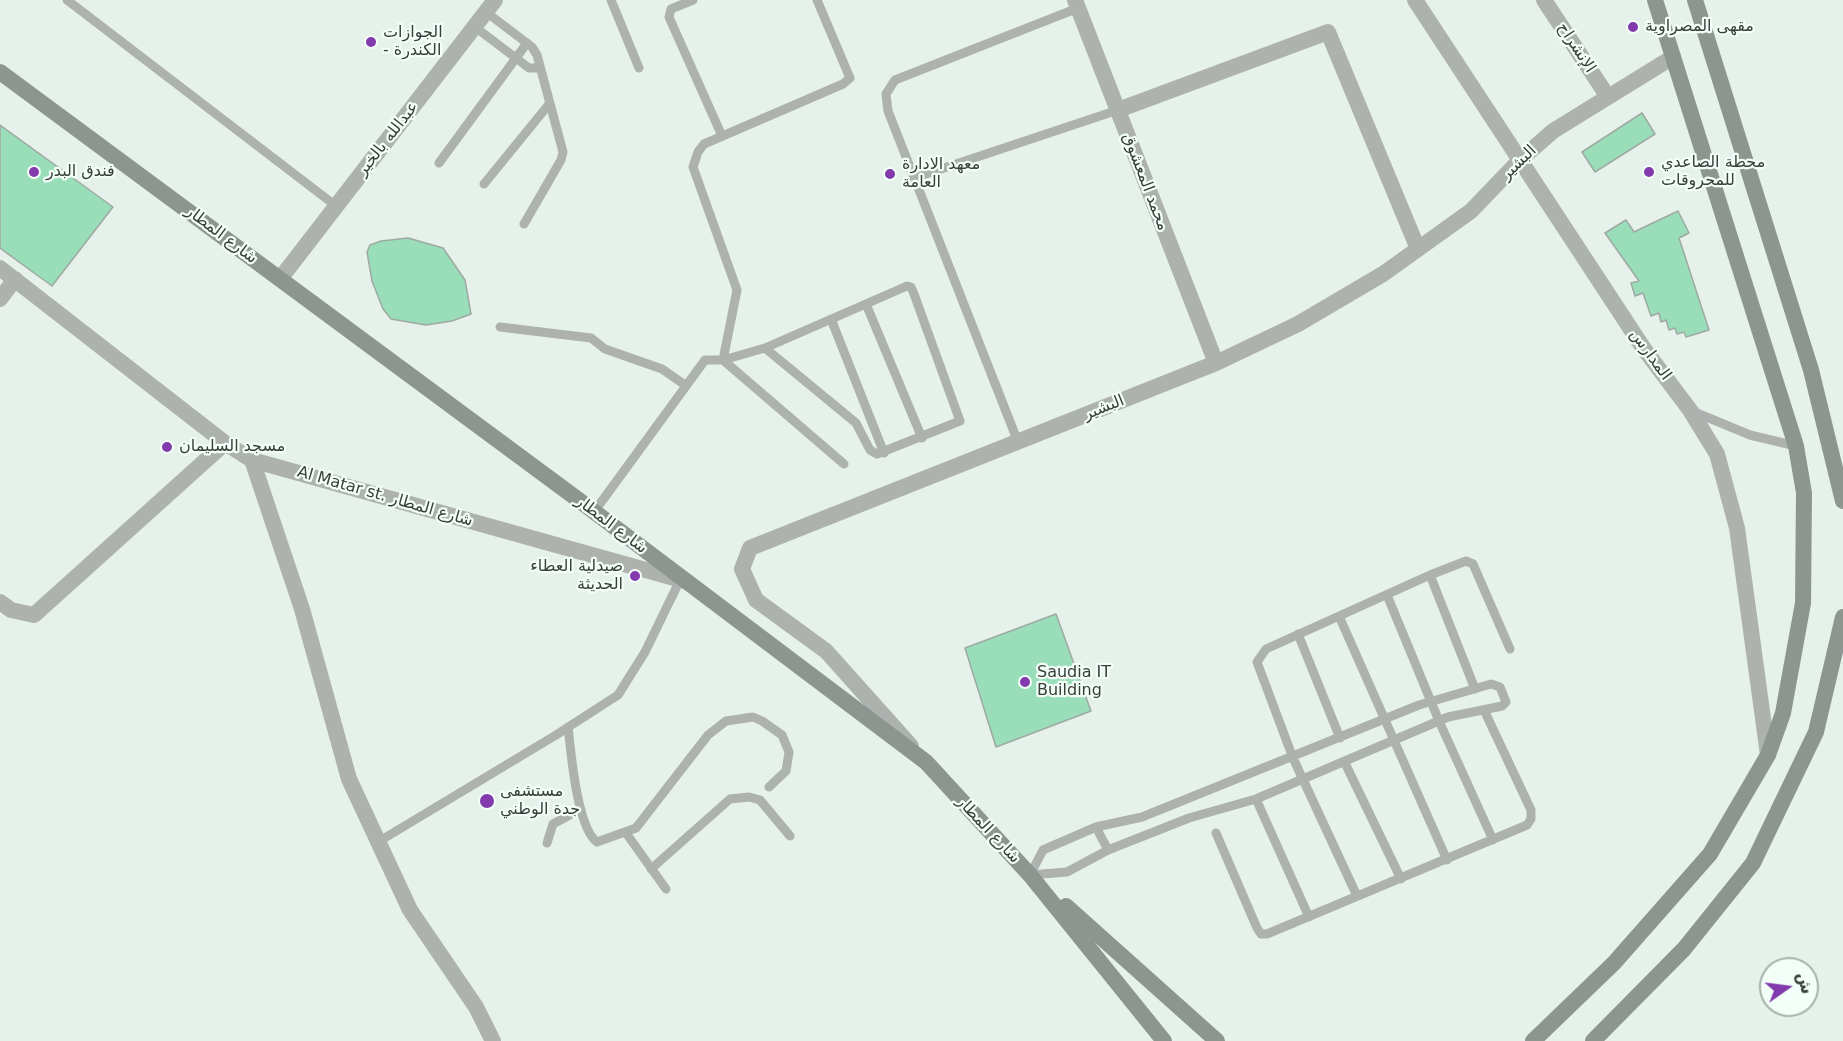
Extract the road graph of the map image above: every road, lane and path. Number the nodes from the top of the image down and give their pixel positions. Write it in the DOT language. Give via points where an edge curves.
graph roads {
  1 [pos="67,0"];
  2 [pos="611,0"];
  3 [pos="693,0"];
  4 [pos="817,0"];
  5 [pos="1415,0"];
  6 [pos="1544,0"];
  7 [pos="1655,0"];
  8 [pos="1695,0"];
  9 [pos="1077,4"];
  10 [pos="491,6"];
  11 [pos="475,27"];
  12 [pos="527,43"];
  13 [pos="1673,57"];
  14 [pos="516,58"];
  15 [pos="540,68"];
  16 [pos="639,68"];
  17 [pos="0,72"];
  18 [pos="1608,97"];
  19 [pos="550,104"];
  20 [pos="1118,110"];
  21 [pos="722,136"];
  22 [pos="1520,160"];
  23 [pos="439,163"];
  24 [pos="914,178"];
  25 [pos="484,184"];
  26 [pos="336,206"];
  27 [pos="524,224"];
  28 [pos="1418,249"];
  29 [pos="0,268"];
  30 [pos="15,279"];
  31 [pos="280,279"];
  32 [pos="0,299"];
  33 [pos="866,304"];
  34 [pos="831,319"];
  35 [pos="500,327"];
  36 [pos="765,348"];
  37 [pos="723,360"];
  38 [pos="1216,363"];
  39 [pos="685,385"];
  40 [pos="1690,410"];
  41 [pos="922,438"];
  42 [pos="1018,442"];
  43 [pos="225,443"];
  44 [pos="1796,446"];
  45 [pos="884,453"];
  46 [pos="252,459"];
  47 [pos="844,464"];
  48 [pos="1843,501"];
  49 [pos="594,512"];
  50 [pos="1430,575"];
  51 [pos="683,580"];
  52 [pos="1387,595"];
  53 [pos="0,602"];
  54 [pos="1340,616"];
  55 [pos="1843,617"];
  56 [pos="1298,634"];
  57 [pos="1510,650"];
  58 [pos="1475,689"];
  59 [pos="1431,702"];
  60 [pos="1484,710"];
  61 [pos="1383,720"];
  62 [pos="1439,721"];
  63 [pos="568,727"];
  64 [pos="1340,738"];
  65 [pos="1393,741"];
  66 [pos="1768,755"];
  67 [pos="1293,758"];
  68 [pos="1344,761"];
  69 [pos="926,762"];
  70 [pos="1303,779"];
  71 [pos="770,788"];
  72 [pos="1256,799"];
  73 [pos="1181,802"];
  74 [pos="581,809"];
  75 [pos="1189,818"];
  76 [pos="1096,827"];
  77 [pos="626,833"];
  78 [pos="1216,833"];
  79 [pos="790,836"];
  80 [pos="1493,840"];
  81 [pos="378,842"];
  82 [pos="547,843"];
  83 [pos="1108,850"];
  84 [pos="1447,860"];
  85 [pos="651,869"];
  86 [pos="1030,875"];
  87 [pos="1401,879"];
  88 [pos="666,889"];
  89 [pos="1357,897"];
  90 [pos="1309,916"];
  91 [pos="493,1041"];
  92 [pos="1164,1041"];
  93 [pos="1217,1041"];
  94 [pos="1533,1041"];
  95 [pos="1593,1041"];
  1 -- 26 [label="lane"];
  2 -- 16 [label="lane"];
  3 -- 21 [label="lane" via="671,9 669,17"];
  4 -- 21 [label="lane" via="850,78"];
  5 -- 22 [label="street, المدارس"];
  6 -- 18 [label="street, الإنشراح"];
  7 -- 13 [label="main road"];
  8 -- 48 [label="main road" via="1811,370"];
  9 -- 20 [label="street, محمد المعشوق"];
  9 -- 24 [label="lane" via="895,80 886,94 888,111"];
  10 -- 11 [label="street, عبدالله بالخير"];
  10 -- 12 [label="lane"];
  11 -- 14 [label="lane"];
  11 -- 26 [label="street, عبدالله بالخير"];
  12 -- 14 [label="lane"];
  12 -- 15 [label="lane" via="537,55"];
  13 -- 18 [label="street, البشير"];
  13 -- 44 [label="main road"];
  14 -- 15 [label="lane" via="529,68"];
  14 -- 23 [label="lane"];
  15 -- 19 [label="lane"];
  17 -- 31 [label="main road, شارع المطار"];
  18 -- 22 [label="street, البشير" via="1553,131"];
  19 -- 25 [label="lane"];
  19 -- 27 [label="lane" via="563,156"];
  20 -- 24 [label="lane"];
  20 -- 28 [label="street" via="1328,32"];
  20 -- 38 [label="street, محمد المعشوق"];
  21 -- 37 [label="lane" via="704,144 693,167 737,290"];
  22 -- 28 [label="street, البشير" via="1471,211"];
  22 -- 40 [label="street, المدارس" via="1644,350"];
  24 -- 42 [label="lane"];
  26 -- 31 [label="street, عبدالله بالخير"];
  28 -- 38 [label="street, البشير" via="1298,324"];
  29 -- 30 [label="street, Al Matar st. شارع المطار"];
  30 -- 32 [label="street"];
  30 -- 43 [label="street, Al Matar st. شارع المطار"];
  31 -- 49 [label="main road, شارع المطار"];
  33 -- 34 [label="lane"];
  33 -- 41 [label="lane"];
  33 -- 41 [label="lane" via="911,287 960,422"];
  34 -- 36 [label="lane"];
  34 -- 45 [label="lane"];
  35 -- 39 [label="lane" via="591,338 605,349 662,369"];
  36 -- 37 [label="lane"];
  36 -- 45 [label="lane" via="856,423 870,450"];
  37 -- 39 [label="lane" via="705,360"];
  37 -- 47 [label="lane"];
  38 -- 42 [label="street, البشير"];
  39 -- 49 [label="lane"];
  40 -- 44 [label="lane" via="1750,435"];
  40 -- 66 [label="street, المدارس" via="1717,454 1737,528"];
  41 -- 45 [label="lane"];
  42 -- 69 [label="street, البشير" via="750,548 742,569 756,600 826,651"];
  43 -- 46 [label="street, Al Matar st. شارع المطار"];
  43 -- 53 [label="street" via="34,615 11,610"];
  44 -- 66 [label="main road" via="1804,493 1803,603 1783,713"];
  46 -- 51 [label="street, Al Matar st. شارع المطار"];
  46 -- 81 [label="street" via="302,609 349,779"];
  49 -- 51 [label="main road, شارع المطار"];
  50 -- 52 [label="lane"];
  50 -- 57 [label="lane" via="1466,561 1473,564"];
  50 -- 58 [label="lane"];
  51 -- 63 [label="lane" via="623,690"];
  51 -- 69 [label="main road, شارع المطار"];
  52 -- 54 [label="lane"];
  52 -- 59 [label="lane"];
  54 -- 56 [label="lane"];
  54 -- 61 [label="lane"];
  55 -- 95 [label="main road" via="1816,732 1753,863 1684,948"];
  56 -- 64 [label="lane"];
  56 -- 67 [label="lane" via="1266,649 1257,662"];
  58 -- 59 [label="lane"];
  58 -- 60 [label="lane" via="1491,684 1500,687 1504,705"];
  59 -- 61 [label="lane"];
  59 -- 62 [label="lane"];
  60 -- 62 [label="lane"];
  60 -- 80 [label="lane" via="1531,810 1527,825"];
  61 -- 64 [label="lane"];
  61 -- 65 [label="lane"];
  62 -- 65 [label="lane"];
  62 -- 80 [label="lane"];
  63 -- 74 [label="lane"];
  63 -- 81 [label="lane"];
  64 -- 67 [label="lane"];
  65 -- 68 [label="lane"];
  65 -- 84 [label="lane"];
  66 -- 94 [label="main road" via="1710,854 1614,963"];
  67 -- 70 [label="lane"];
  67 -- 73 [label="lane"];
  68 -- 70 [label="lane"];
  68 -- 87 [label="lane"];
  69 -- 86 [label="main road, شارع المطار"];
  70 -- 72 [label="lane"];
  70 -- 89 [label="lane"];
  71 -- 77 [label="lane" via="786,771 789,752 782,735 753,717 726,721 708,735 636,828"];
  72 -- 75 [label="lane"];
  72 -- 90 [label="lane"];
  73 -- 75 [label="lane"];
  73 -- 76 [label="lane" via="1142,817"];
  74 -- 77 [label="lane" via="594,840 600,842"];
  74 -- 82 [label="lane" via="554,824"];
  75 -- 83 [label="lane"];
  76 -- 83 [label="lane"];
  76 -- 86 [label="lane" via="1043,850"];
  77 -- 85 [label="lane"];
  78 -- 90 [label="lane" via="1262,933"];
  79 -- 85 [label="lane" via="760,800 728,799"];
  80 -- 84 [label="lane"];
  81 -- 91 [label="street" via="410,910 476,1007"];
  83 -- 86 [label="lane" via="1067,872"];
  84 -- 87 [label="lane"];
  85 -- 88 [label="lane"];
  86 -- 92 [label="main road, شارع المطار"];
  86 -- 93 [label="main road"];
  87 -- 89 [label="lane"];
  89 -- 90 [label="lane"];
}
